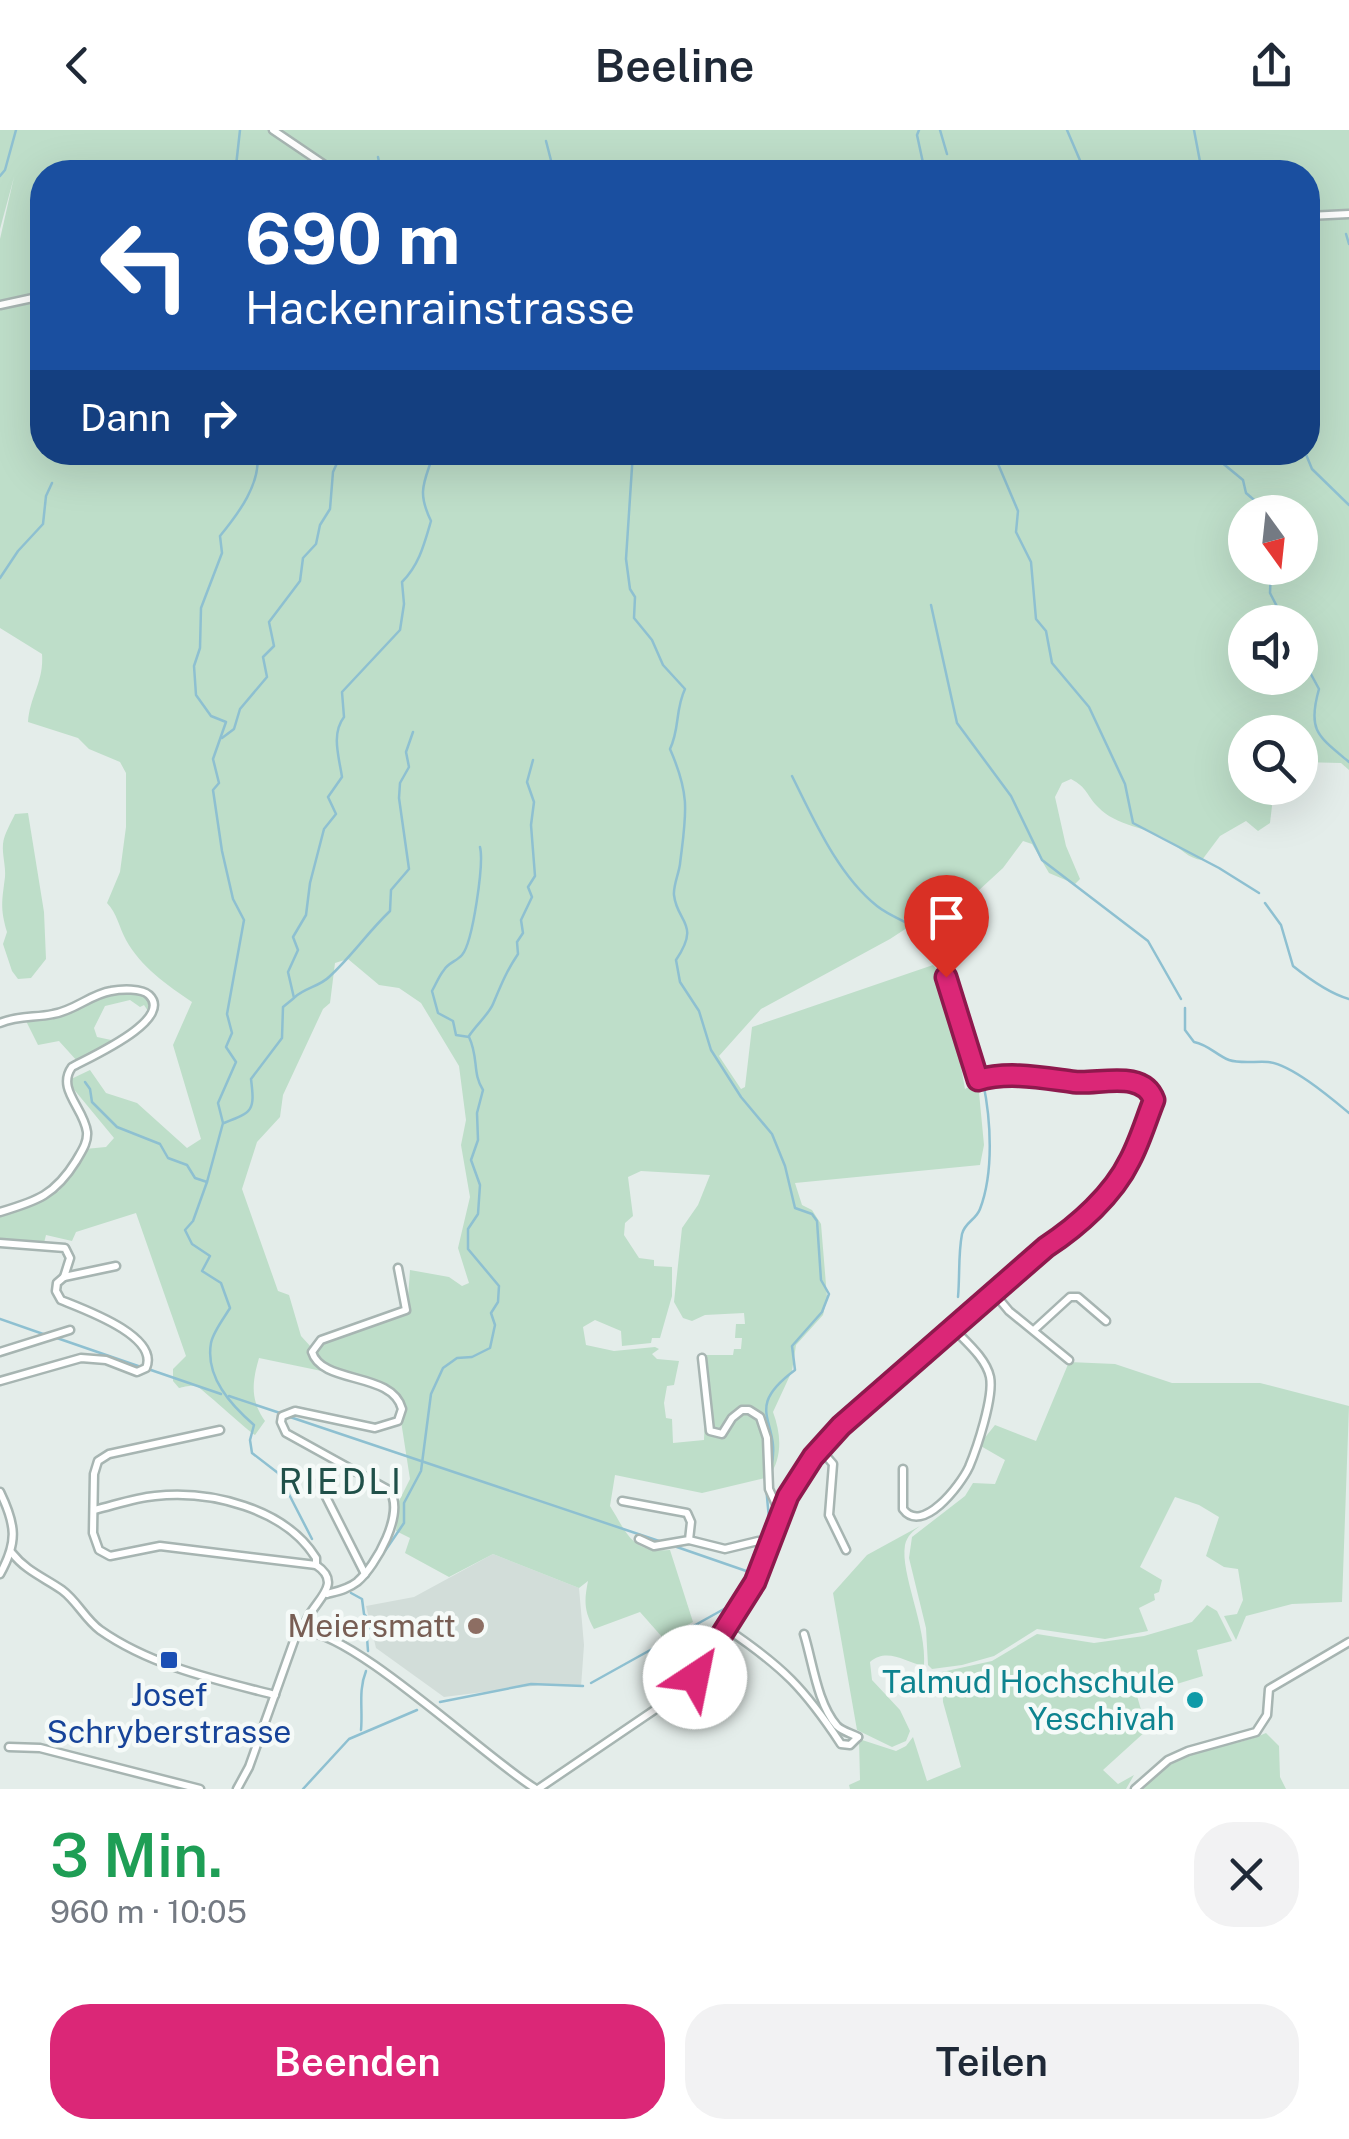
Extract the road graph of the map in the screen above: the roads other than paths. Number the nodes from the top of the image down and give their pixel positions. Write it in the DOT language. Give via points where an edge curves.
graph roads {
  1 [pos="273,130"];
  2 [pos="317,160"];
  3 [pos="1349,214"];
  4 [pos="1320,215"];
  5 [pos="30,299"];
  6 [pos="0,306"];
  7 [pos="946,977"];
  8 [pos="0,1023"];
  9 [pos="0,1212"];
  10 [pos="0,1243"];
  11 [pos="116,1266"];
  12 [pos="398,1268"];
  13 [pos="64,1277"];
  14 [pos="994,1293"];
  15 [pos="1106,1321"];
  16 [pos="953,1328"];
  17 [pos="70,1330"];
  18 [pos="1034,1330"];
  19 [pos="0,1352"];
  20 [pos="702,1358"];
  21 [pos="1069,1360"];
  22 [pos="0,1381"];
  23 [pos="220,1430"];
  24 [pos="820,1449"];
  25 [pos="903,1468"];
  26 [pos="319,1483"];
  27 [pos="0,1492"];
  28 [pos="622,1500"];
  29 [pos="94,1510"];
  30 [pos="780,1513"];
  31 [pos="639,1539"];
  32 [pos="689,1540"];
  33 [pos="770,1543"];
  34 [pos="846,1550"];
  35 [pos="12,1553"];
  36 [pos="316,1565"];
  37 [pos="0,1574"];
  38 [pos="365,1574"];
  39 [pos="327,1594"];
  40 [pos="727,1629"];
  41 [pos="304,1632"];
  42 [pos="804,1634"];
  43 [pos="1349,1642"];
  44 [pos="275,1695"];
  45 [pos="9,1747"];
  46 [pos="200,1789"];
  47 [pos="237,1789"];
  48 [pos="537,1789"];
  49 [pos="1135,1789"];
  1 -- 2 [label="street"];
  3 -- 4 [label="street"];
  5 -- 6 [label="street"];
  7 -- 14 [label="street" via="978,1080 1113,1079 1154,1095 1119,1178 1068,1233"];
  8 -- 9 [label="street" via="56,1014 112,990 144,992 154,1006 145,1024 68,1073 88,1135 63,1182 35,1201"];
  10 -- 13 [label="street" via="64,1248 70,1258"];
  11 -- 13 [label="street"];
  12 -- 38 [label="street" via="406,1310 322,1340 312,1352 322,1366 394,1396 402,1409 398,1422 375,1428 295,1412 281,1422 286,1433 392,1492 394,1513"];
  13 -- 22 [label="street" via="56,1286 58,1298 96,1312 146,1348 148,1366 137,1372 80,1358"];
  14 -- 16 [label="street"];
  14 -- 18 [label="street"];
  15 -- 18 [label="street" via="1070,1297"];
  16 -- 24 [label="street"];
  16 -- 25 [label="street" via="990,1377 968,1467 932,1513 918,1520 904,1509"];
  17 -- 19 [label="street"];
  18 -- 21 [label="street"];
  20 -- 30 [label="street" via="710,1431 722,1434 742,1410 760,1417 769,1489"];
  23 -- 29 [label="street" via="103,1457 94,1474"];
  24 -- 30 [label="street"];
  24 -- 34 [label="street" via="832,1464 829,1515"];
  26 -- 38 [label="street"];
  27 -- 35 [label="street" via="11,1517"];
  28 -- 32 [label="street" via="687,1514"];
  29 -- 36 [label="street" via="160,1496 221,1500 297,1534"];
  29 -- 36 [label="street" via="96,1544 110,1556 160,1546"];
  30 -- 33 [label="street"];
  31 -- 32 [label="street" via="654,1546"];
  32 -- 33 [label="street" via="725,1550"];
  33 -- 40 [label="street"];
  35 -- 37 [label="street"];
  35 -- 44 [label="street" via="116,1639 165,1663"];
  36 -- 39 [label="street" via="328,1578"];
  38 -- 39 [label="street"];
  39 -- 41 [label="street" via="305,1618"];
  40 -- 42 [label="street" via="792,1679 841,1744 850,1745 858,1737 833,1719"];
  40 -- 48 [label="street" via="675,1696"];
  41 -- 44 [label="street"];
  41 -- 48 [label="street" via="382,1670"];
  43 -- 49 [label="street" via="1269,1689 1268,1716 1256,1732 1188,1750"];
  44 -- 47 [label="street"];
  45 -- 46 [label="street" via="58,1752"];
}
